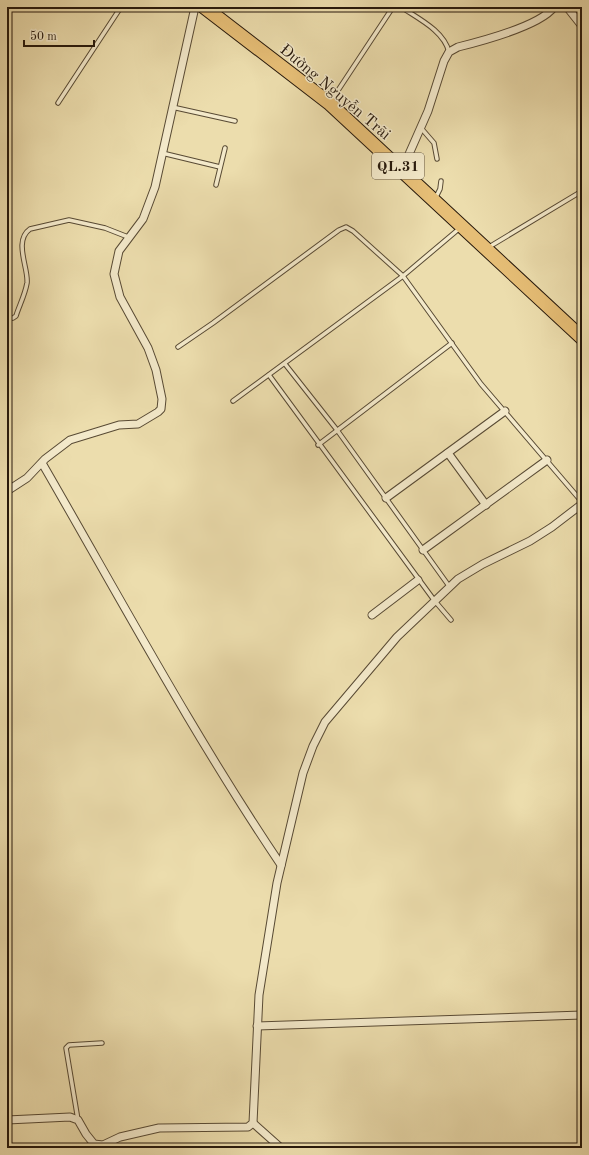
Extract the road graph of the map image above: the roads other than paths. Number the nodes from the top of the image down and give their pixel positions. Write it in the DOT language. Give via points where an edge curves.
graph roads {
  1 [pos="121,7"];
  2 [pos="194,7"];
  3 [pos="204,7"];
  4 [pos="393,7"];
  5 [pos="401,7"];
  6 [pos="554,7"];
  7 [pos="567,7"];
  8 [pos="582,26"];
  9 [pos="449,52"];
  10 [pos="58,103"];
  11 [pos="329,103"];
  12 [pos="172,107"];
  13 [pos="234,121"];
  14 [pos="421,128"];
  15 [pos="225,148"];
  16 [pos="162,153"];
  17 [pos="436,158"];
  18 [pos="220,168"];
  19 [pos="402,170"];
  20 [pos="441,181"];
  21 [pos="216,185"];
  22 [pos="582,191"];
  23 [pos="434,199"];
  24 [pos="463,226"];
  25 [pos="128,237"];
  26 [pos="487,249"];
  27 [pos="403,276"];
  28 [pos="7,319"];
  29 [pos="582,338"];
  30 [pos="452,343"];
  31 [pos="178,347"];
  32 [pos="285,364"];
  33 [pos="269,375"];
  34 [pos="233,401"];
  35 [pos="505,411"];
  36 [pos="337,430"];
  37 [pos="318,445"];
  38 [pos="448,453"];
  39 [pos="547,460"];
  40 [pos="42,463"];
  41 [pos="7,491"];
  42 [pos="386,498"];
  43 [pos="582,503"];
  44 [pos="486,505"];
  45 [pos="423,550"];
  46 [pos="418,580"];
  47 [pos="449,586"];
  48 [pos="434,600"];
  49 [pos="372,615"];
  50 [pos="451,620"];
  51 [pos="281,865"];
  52 [pos="582,1015"];
  53 [pos="257,1026"];
  54 [pos="102,1043"];
  55 [pos="7,1120"];
  56 [pos="78,1120"];
  57 [pos="253,1123"];
  58 [pos="94,1146"];
  59 [pos="281,1148"];
  1 -- 10 [label="lane"];
  2 -- 12 [label="street"];
  3 -- 11 [label="highway, Đường Nguyễn Trãi / QL.31"];
  4 -- 11 [label="lane"];
  5 -- 9 [label="lane" via="440,35 446,42"];
  6 -- 9 [label="street" via="543,18 528,25"];
  7 -- 8 [label="street"];
  9 -- 14 [label="street"];
  11 -- 19 [label="highway, Đường Nguyễn Trãi / QL.31"];
  12 -- 13 [label="lane"];
  12 -- 16 [label="street"];
  14 -- 17 [label="lane" via="434,143"];
  14 -- 19 [label="street"];
  15 -- 18 [label="lane"];
  16 -- 18 [label="lane"];
  16 -- 25 [label="street" via="149,204 143,218"];
  18 -- 21 [label="lane"];
  19 -- 23 [label="highway, Đường Nguyễn Trãi / QL.31"];
  20 -- 23 [label="lane"];
  22 -- 26 [label="lane"];
  23 -- 24 [label="highway, Đường Nguyễn Trãi / QL.31"];
  24 -- 26 [label="highway, Đường Nguyễn Trãi / QL.31"];
  24 -- 27 [label="lane"];
  25 -- 28 [label="lane" via="105,228 69,220 30,229 21,252 26,286 16,316"];
  25 -- 40 [label="street" via="116,261 116,287 151,355 162,399 161,409 138,424 119,425 74,438"];
  26 -- 29 [label="highway, Đường Nguyễn Trãi / QL.31"];
  27 -- 30 [label="lane"];
  27 -- 31 [label="lane" via="346,227"];
  27 -- 32 [label="lane"];
  30 -- 35 [label="lane" via="481,384"];
  30 -- 36 [label="lane"];
  32 -- 33 [label="lane"];
  32 -- 36 [label="lane"];
  33 -- 34 [label="lane"];
  33 -- 37 [label="lane"];
  35 -- 38 [label="street"];
  35 -- 39 [label="lane"];
  36 -- 37 [label="lane"];
  36 -- 42 [label="lane"];
  37 -- 46 [label="lane"];
  38 -- 42 [label="street"];
  38 -- 44 [label="street"];
  39 -- 43 [label="lane"];
  39 -- 44 [label="street"];
  40 -- 41 [label="street" via="27,478"];
  40 -- 51 [label="street" via="182,707"];
  42 -- 45 [label="lane"];
  43 -- 47 [label="street" via="536,538 483,564"];
  44 -- 45 [label="street"];
  45 -- 47 [label="lane"];
  46 -- 48 [label="lane"];
  46 -- 49 [label="street"];
  47 -- 48 [label="street"];
  48 -- 50 [label="lane"];
  48 -- 51 [label="street" via="397,637 325,722 303,773"];
  51 -- 53 [label="street"];
  52 -- 53 [label="street"];
  53 -- 57 [label="street"];
  54 -- 56 [label="lane" via="69,1045 66,1048"];
  55 -- 56 [label="street" via="61,1117"];
  56 -- 58 [label="street"];
  57 -- 58 [label="street" via="248,1127 160,1128"];
  57 -- 59 [label="street"];
}
